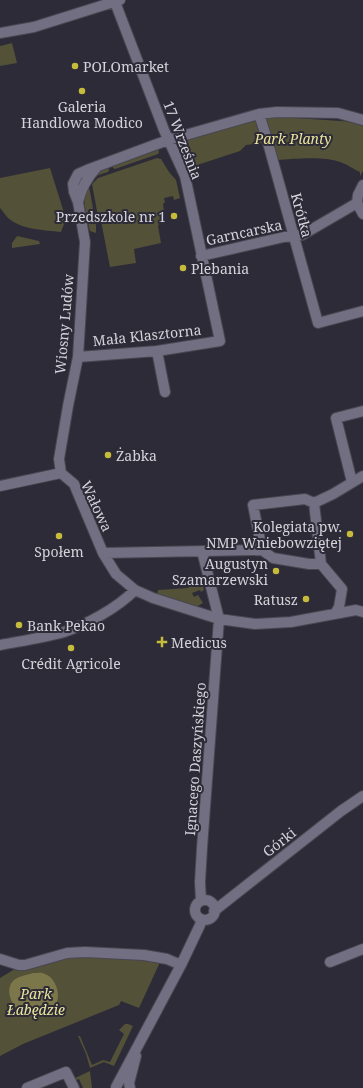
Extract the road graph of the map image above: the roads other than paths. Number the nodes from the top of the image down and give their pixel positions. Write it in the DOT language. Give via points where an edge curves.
graph roads {
  1 [pos="117,1"];
  2 [pos="0,33"];
  3 [pos="259,114"];
  4 [pos="363,120"];
  5 [pos="168,140"];
  6 [pos="363,185"];
  7 [pos="356,203"];
  8 [pos="363,214"];
  9 [pos="294,236"];
  10 [pos="201,256"];
  11 [pos="363,311"];
  12 [pos="220,341"];
  13 [pos="157,351"];
  14 [pos="78,357"];
  15 [pos="165,392"];
  16 [pos="363,411"];
  17 [pos="61,473"];
  18 [pos="363,476"];
  19 [pos="352,482"];
  20 [pos="0,486"];
  21 [pos="310,501"];
  22 [pos="262,550"];
  23 [pos="202,551"];
  24 [pos="103,553"];
  25 [pos="321,564"];
  26 [pos="135,590"];
  27 [pos="363,612"];
  28 [pos="335,614"];
  29 [pos="219,619"];
  30 [pos="0,645"];
  31 [pos="363,796"];
  32 [pos="201,901"];
  33 [pos="214,911"];
  34 [pos="201,919"];
  35 [pos="363,949"];
  36 [pos="0,959"];
  37 [pos="330,962"];
  38 [pos="181,965"];
  39 [pos="138,1046"];
  40 [pos="115,1087"];
  41 [pos="27,1088"];
  42 [pos="74,1088"];
  43 [pos="129,1088"];
  1 -- 2 [label="street" via="40,25"];
  1 -- 5 [label="street, 17 Września"];
  3 -- 4 [label="street" via="338,113"];
  3 -- 5 [label="street"];
  3 -- 9 [label="street, Krótka"];
  5 -- 10 [label="street, 17 Września" via="185,176"];
  5 -- 14 [label="street, Wiosny Ludów" via="98,166 85,182 78,202 84,242"];
  6 -- 7 [label="street"];
  7 -- 8 [label="street"];
  7 -- 9 [label="street, Garncarska" via="302,235"];
  9 -- 10 [label="street, Garncarska"];
  9 -- 11 [label="street, Krótka" via="318,323"];
  10 -- 12 [label="street, 17 Września"];
  12 -- 13 [label="street, Mała Klasztorna"];
  13 -- 14 [label="street, Mała Klasztorna"];
  13 -- 15 [label="street"];
  14 -- 17 [label="street, Wiosny Ludów" via="59,459"];
  16 -- 19 [label="street" via="336,418"];
  17 -- 20 [label="street"];
  17 -- 24 [label="street, Wałowa" via="74,484"];
  18 -- 19 [label="street"];
  19 -- 21 [label="street" via="333,494"];
  21 -- 22 [label="street" via="253,505"];
  21 -- 25 [label="street"];
  22 -- 23 [label="street"];
  22 -- 25 [label="street" via="273,558"];
  23 -- 24 [label="street"];
  23 -- 29 [label="street, Ignacego Daszyńskiego"];
  24 -- 26 [label="street, Wałowa" via="116,574"];
  25 -- 28 [label="street" via="342,589"];
  26 -- 29 [label="street, Wałowa"];
  26 -- 30 [label="street" via="120,603 77,627"];
  27 -- 28 [label="street, Wałowa" via="356,610"];
  28 -- 29 [label="street, Wałowa" via="284,623 255,624"];
  29 -- 32 [label="street, Ignacego Daszyńskiego" via="202,848"];
  31 -- 33 [label="street, Górki"];
  32 -- 33 [label="street" via="211,902"];
  32 -- 34 [label="street" via="196,905 195,911"];
  33 -- 34 [label="street" via="209,918"];
  34 -- 38 [label="street"];
  35 -- 37 [label="street"];
  36 -- 38 [label="street" via="25,965 67,953 85,952 144,955 167,959"];
  38 -- 39 [label="street"];
  39 -- 40 [label="street"];
  39 -- 43 [label="street"];
  40 -- 43 [label="street"];
  41 -- 42 [label="street" via="66,1072"];
}
